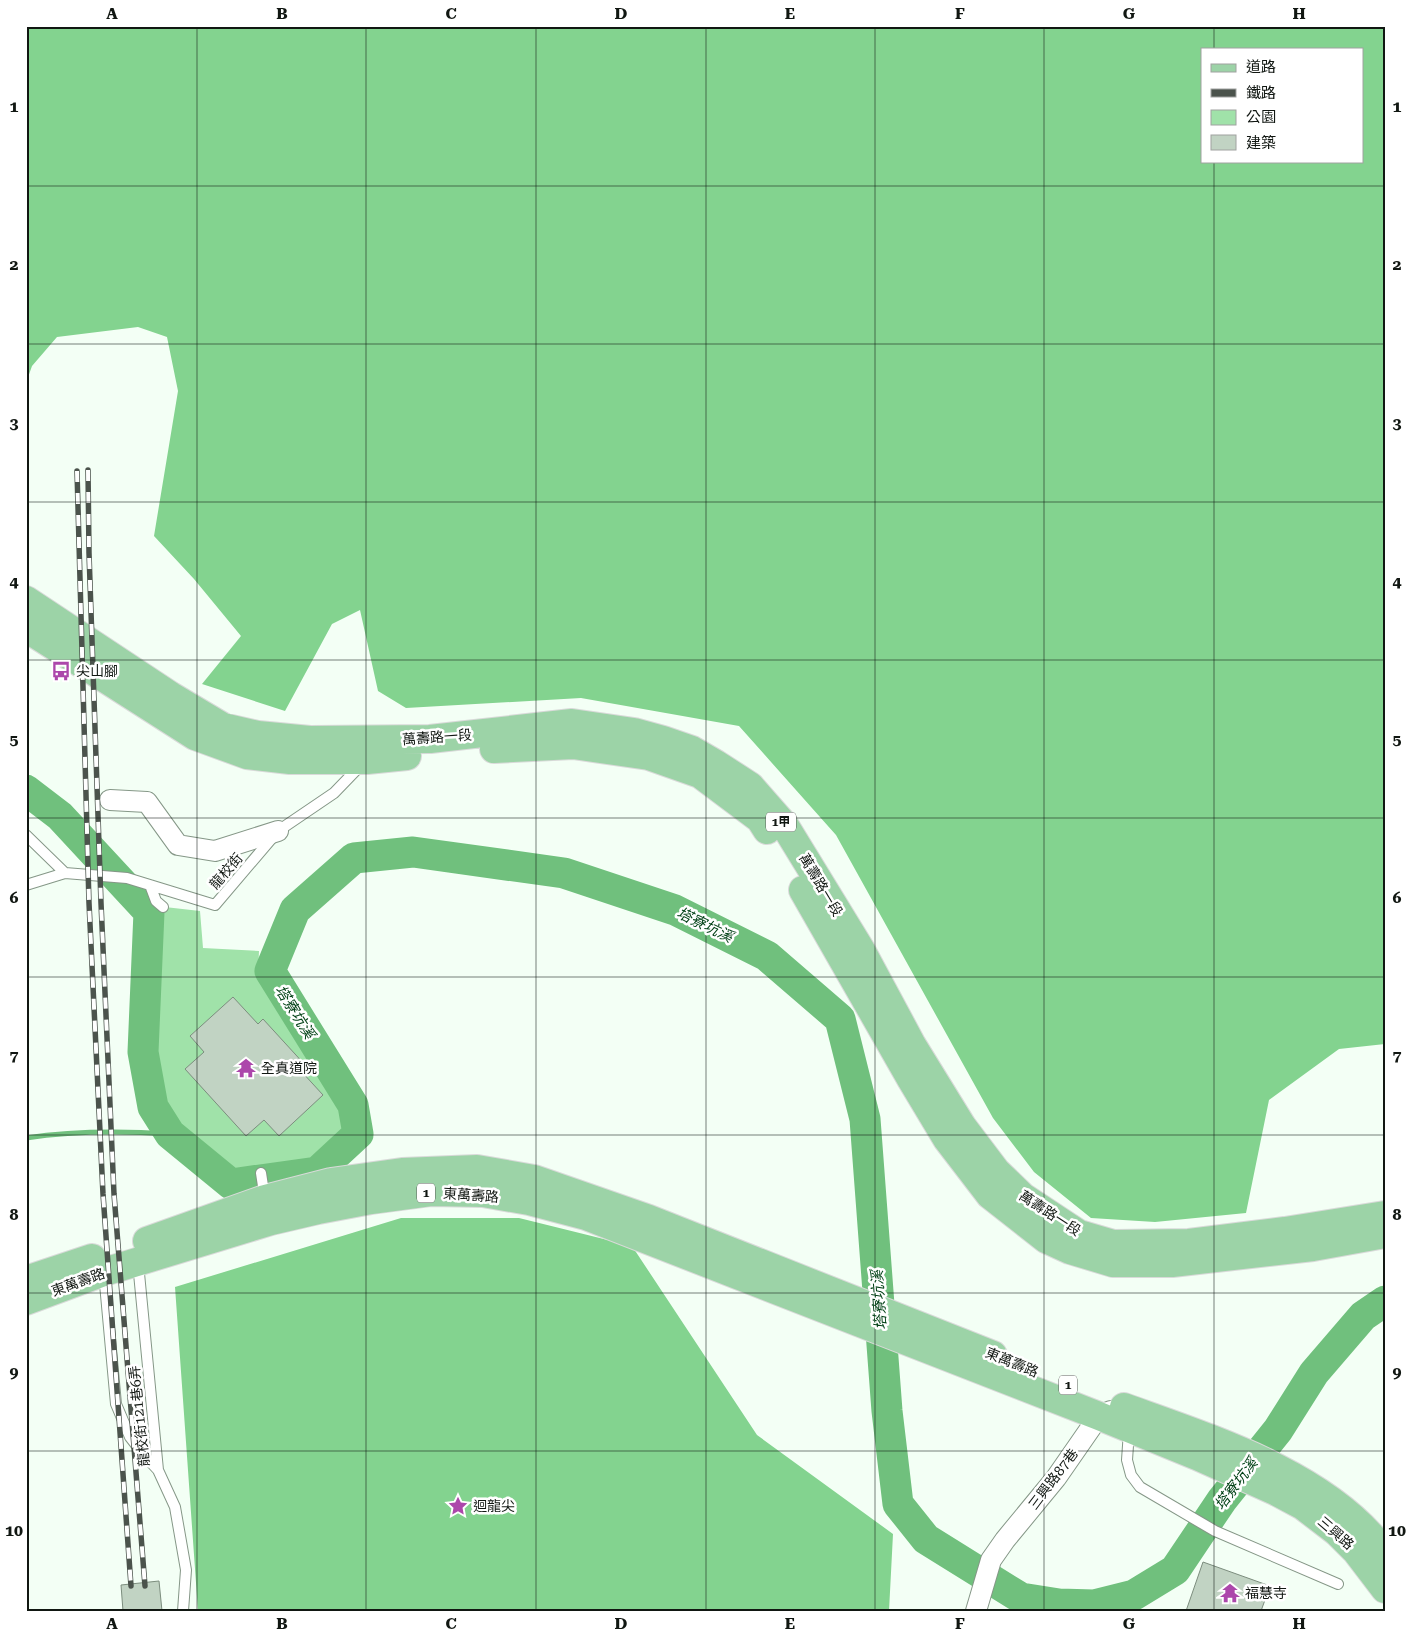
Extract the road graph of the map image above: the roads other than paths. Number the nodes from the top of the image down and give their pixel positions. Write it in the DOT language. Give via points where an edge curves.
graph roads {
  1 [pos="26,600"];
  2 [pos="26,628"];
  3 [pos="368,750"];
  4 [pos="110,800"];
  5 [pos="278,831"];
  6 [pos="26,835"];
  7 [pos="65,873"];
  8 [pos="26,885"];
  9 [pos="150,885"];
  10 [pos="163,907"];
  11 [pos="266,1197"];
  12 [pos="1385,1215"];
  13 [pos="1385,1234"];
  14 [pos="137,1258"];
  15 [pos="104,1268"];
  16 [pos="26,1280"];
  17 [pos="821,1297"];
  18 [pos="26,1301"];
  19 [pos="1117,1417"];
  20 [pos="158,1470"];
  21 [pos="1279,1481"];
  22 [pos="1385,1553"];
  23 [pos="1338,1584"];
  24 [pos="1385,1589"];
  25 [pos="977,1607"];
  26 [pos="183,1611"];
  1 -- 3 [label="main road, 萬壽路一段 / 1甲" via="170,696 223,727"];
  2 -- 3 [label="main road, 萬壽路一段 / 1甲" via="195,736 247,755 290,760"];
  3 -- 5 [label="lane, 龍校街" via="334,793"];
  3 -- 12 [label="main road, 萬壽路一段 / 1甲" via="430,739 572,723 634,732 692,750 750,786 785,826 962,1126 996,1171 1023,1197 1080,1234 1113,1244 1189,1243"];
  3 -- 13 [label="main road, 萬壽路一段 / 1甲" via="442,752 573,745 649,756 700,774 760,819 947,1139 990,1195 1046,1239 1113,1263 1172,1264"];
  4 -- 5 [label="street" via="148,802 178,845 214,850"];
  5 -- 9 [label="lane, 龍校街" via="215,906"];
  6 -- 7 [label="lane"];
  7 -- 8 [label="lane, 龍校街"];
  7 -- 9 [label="lane, 龍校街" via="127,878"];
  9 -- 10 [label="lane" via="156,901"];
  11 -- 14 [label="main road, 東萬壽路 / 1"];
  11 -- 16 [label="main road, 東萬壽路 / 1" via="135,1245"];
  11 -- 17 [label="main road, 東萬壽路 / 1" via="340,1180 402,1172 478,1169 543,1182 649,1219"];
  14 -- 15 [label="main road, 東萬壽路 / 1"];
  14 -- 20 [label="lane, 龍校街121巷6弄"];
  15 -- 18 [label="main road, 東萬壽路 / 1"];
  15 -- 20 [label="lane" via="116,1404 130,1437"];
  17 -- 19 [label="main road, 東萬壽路 / 1" via="942,1355"];
  17 -- 19 [label="main road, 東萬壽路 / 1" via="918,1324"];
  19 -- 21 [label="main road, 東萬壽路 / 1" via="1208,1449"];
  19 -- 23 [label="lane" via="1131,1475 1140,1487 1215,1531"];
  19 -- 25 [label="street, 三興路87巷" via="1056,1478 1005,1540 992,1560"];
  20 -- 26 [label="lane, 龍校街121巷6弄" via="175,1507 186,1570"];
  21 -- 22 [label="main road, 三興路 / 1" via="1332,1501 1356,1521"];
  21 -- 24 [label="main road, 三興路 / 1" via="1356,1551"];
}
